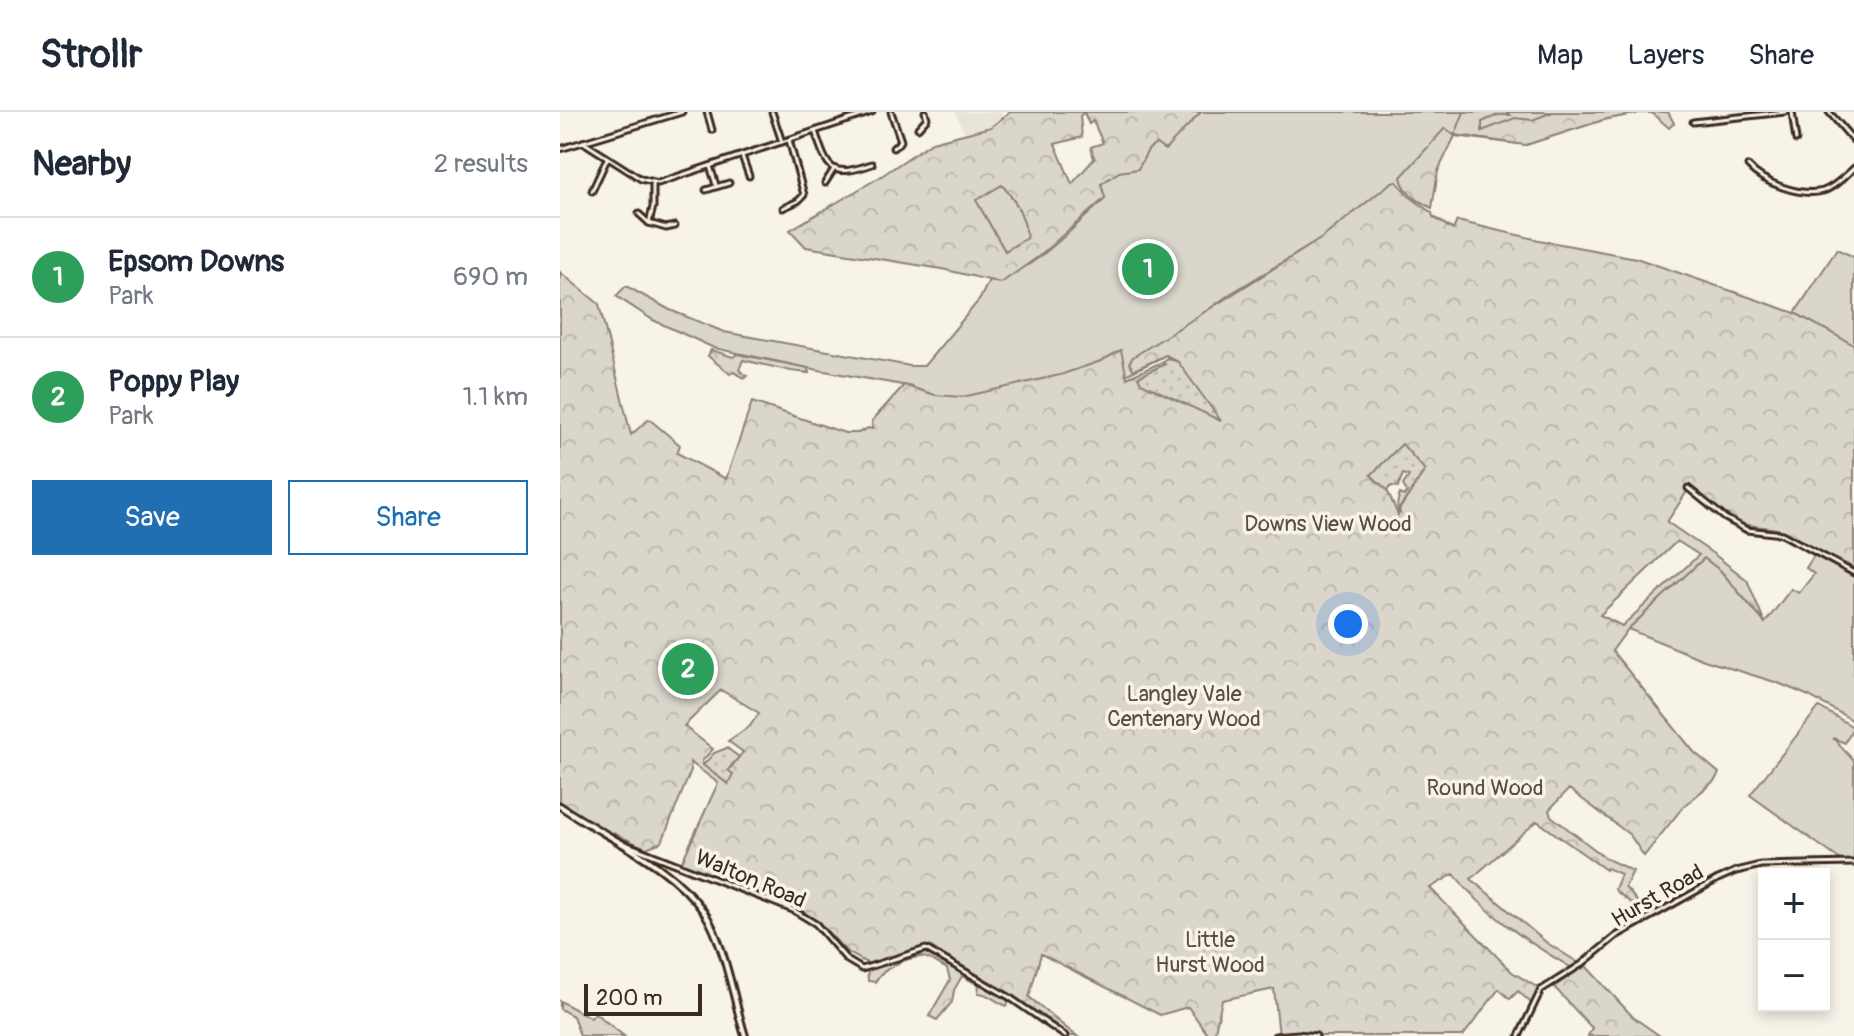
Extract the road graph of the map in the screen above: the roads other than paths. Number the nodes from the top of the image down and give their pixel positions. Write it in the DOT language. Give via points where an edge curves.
graph roads {
  1 [pos="682,112"];
  2 [pos="707,112"];
  3 [pos="772,112"];
  4 [pos="872,112"];
  5 [pos="891,112"];
  6 [pos="925,112"];
  7 [pos="1785,112"];
  8 [pos="1792,112"];
  9 [pos="1829,112"];
  10 [pos="927,118"];
  11 [pos="933,118"];
  12 [pos="1693,122"];
  13 [pos="918,128"];
  14 [pos="712,130"];
  15 [pos="815,131"];
  16 [pos="789,140"];
  17 [pos="1796,140"];
  18 [pos="1854,141"];
  19 [pos="583,142"];
  20 [pos="782,142"];
  21 [pos="893,148"];
  22 [pos="560,149"];
  23 [pos="742,156"];
  24 [pos="607,159"];
  25 [pos="872,164"];
  26 [pos="710,166"];
  27 [pos="1748,166"];
  28 [pos="1854,168"];
  29 [pos="834,169"];
  30 [pos="749,176"];
  31 [pos="653,183"];
  32 [pos="729,183"];
  33 [pos="825,183"];
  34 [pos="716,186"];
  35 [pos="706,190"];
  36 [pos="592,191"];
  37 [pos="783,208"];
  38 [pos="639,214"];
  39 [pos="649,223"];
  40 [pos="675,226"];
  41 [pos="1688,488"];
  42 [pos="1854,573"];
  43 [pos="560,806"];
  44 [pos="620,842"];
  45 [pos="1854,863"];
  46 [pos="745,1036"];
  47 [pos="1065,1036"];
  48 [pos="1275,1036"];
  49 [pos="1316,1036"];
  50 [pos="1519,1036"];
  1 -- 19 [label="street"];
  2 -- 14 [label="street"];
  3 -- 20 [label="street"];
  4 -- 15 [label="street"];
  5 -- 21 [label="street" via="901,141"];
  6 -- 10 [label="street"];
  7 -- 12 [label="street"];
  8 -- 17 [label="street"];
  9 -- 18 [label="street"];
  10 -- 11 [label="street"];
  10 -- 13 [label="street"];
  15 -- 16 [label="street"];
  15 -- 29 [label="street"];
  16 -- 20 [label="street"];
  16 -- 37 [label="street" via="804,193"];
  19 -- 22 [label="street"];
  19 -- 24 [label="street"];
  20 -- 23 [label="street"];
  23 -- 26 [label="street"];
  23 -- 30 [label="street"];
  24 -- 31 [label="street"];
  24 -- 36 [label="street"];
  25 -- 29 [label="street" via="846,172"];
  26 -- 31 [label="street"];
  26 -- 34 [label="street"];
  27 -- 28 [label="street" via="1781,186 1808,193 1830,187"];
  29 -- 33 [label="street"];
  31 -- 39 [label="street"];
  32 -- 34 [label="street"];
  34 -- 35 [label="street"];
  38 -- 39 [label="street"];
  39 -- 40 [label="street"];
  41 -- 42 [label="street" via="1747,530 1782,534"];
  43 -- 44 [label="street"];
  44 -- 46 [label="street" via="705,913"];
  44 -- 47 [label="street, Walton Road" via="793,910 816,924 847,960 862,969 926,949"];
  45 -- 50 [label="street, Hurst Road" via="1761,865 1718,879 1616,936 1541,990"];
  48 -- 49 [label="street"];
}
